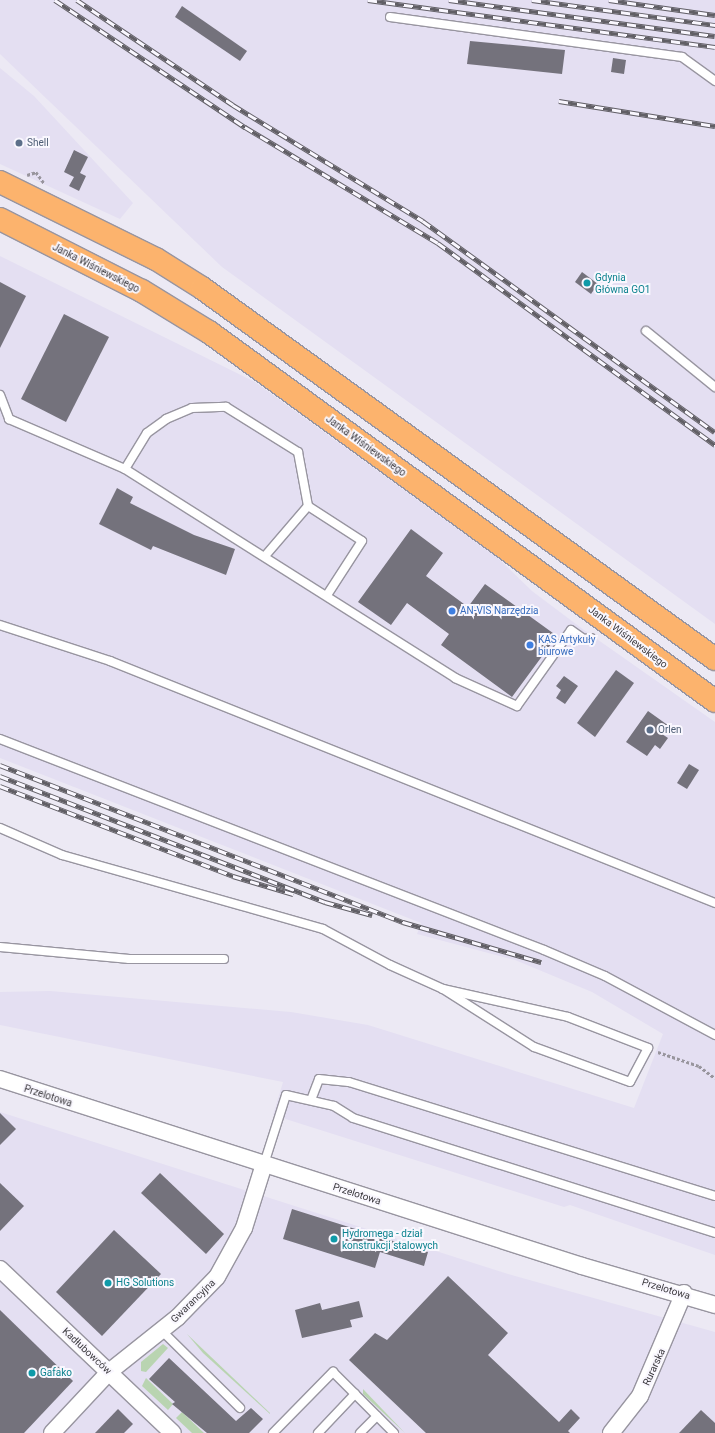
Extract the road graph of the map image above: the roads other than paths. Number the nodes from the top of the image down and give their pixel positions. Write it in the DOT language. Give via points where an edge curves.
graph roads {
  1 [pos="390,17"];
  2 [pos="715,81"];
  3 [pos="0,182"];
  4 [pos="0,219"];
  5 [pos="646,330"];
  6 [pos="715,387"];
  7 [pos="0,395"];
  8 [pos="125,469"];
  9 [pos="308,506"];
  10 [pos="265,556"];
  11 [pos="327,595"];
  12 [pos="0,625"];
  13 [pos="591,638"];
  14 [pos="715,659"];
  15 [pos="715,701"];
  16 [pos="0,739"];
  17 [pos="0,828"];
  18 [pos="715,903"];
  19 [pos="0,947"];
  20 [pos="224,959"];
  21 [pos="443,989"];
  22 [pos="715,1035"];
  23 [pos="0,1078"];
  24 [pos="311,1100"];
  25 [pos="264,1164"];
  26 [pos="715,1196"];
  27 [pos="715,1233"];
  28 [pos="0,1269"];
  29 [pos="684,1294"];
  30 [pos="715,1305"];
  31 [pos="161,1330"];
  32 [pos="109,1372"];
  33 [pos="355,1394"];
  34 [pos="240,1408"];
  35 [pos="377,1416"];
  36 [pos="52,1433"];
  37 [pos="173,1433"];
  38 [pos="273,1433"];
  39 [pos="318,1433"];
  40 [pos="360,1433"];
  41 [pos="394,1433"];
  42 [pos="611,1433"];
  1 -- 2 [label="lane" via="682,57"];
  3 -- 14 [label="highway" via="156,259 202,288"];
  4 -- 15 [label="highway, Janka Wiśniewskiego" via="136,288 209,332"];
  5 -- 6 [label="lane"];
  7 -- 8 [label="lane" via="9,419"];
  8 -- 9 [label="lane" via="147,433 166,419 192,408 226,407 298,452"];
  8 -- 10 [label="lane" via="145,485"];
  9 -- 10 [label="lane"];
  9 -- 11 [label="lane" via="362,541"];
  10 -- 11 [label="lane"];
  11 -- 13 [label="lane" via="455,678 517,706 571,630 584,639"];
  12 -- 18 [label="lane" via="110,661"];
  16 -- 22 [label="lane" via="557,956 605,976"];
  17 -- 21 [label="lane" via="62,855 323,929 390,966"];
  19 -- 20 [label="lane" via="129,960"];
  21 -- 21 [label="lane" via="568,1017 648,1048 630,1082 534,1047"];
  23 -- 25 [label="street, Przelotowa"];
  24 -- 25 [label="lane" via="286,1095"];
  24 -- 26 [label="lane" via="319,1079 349,1082"];
  24 -- 27 [label="lane" via="334,1106 353,1118"];
  25 -- 29 [label="street, Przelotowa" via="582,1266"];
  25 -- 31 [label="street, Gwarancyjna" via="244,1228 227,1263 204,1292"];
  28 -- 32 [label="street, Kadłubowców"];
  29 -- 30 [label="street, Przelotowa"];
  29 -- 42 [label="street, Rurarska" via="640,1396"];
  31 -- 32 [label="street, Gwarancyjna"];
  31 -- 34 [label="lane"];
  32 -- 36 [label="street, Gwarancyjna"];
  32 -- 37 [label="street, Kadłubowców"];
  33 -- 35 [label="lane"];
  33 -- 38 [label="lane" via="333,1372"];
  33 -- 39 [label="lane"];
  35 -- 40 [label="lane"];
  35 -- 41 [label="lane"];
}
